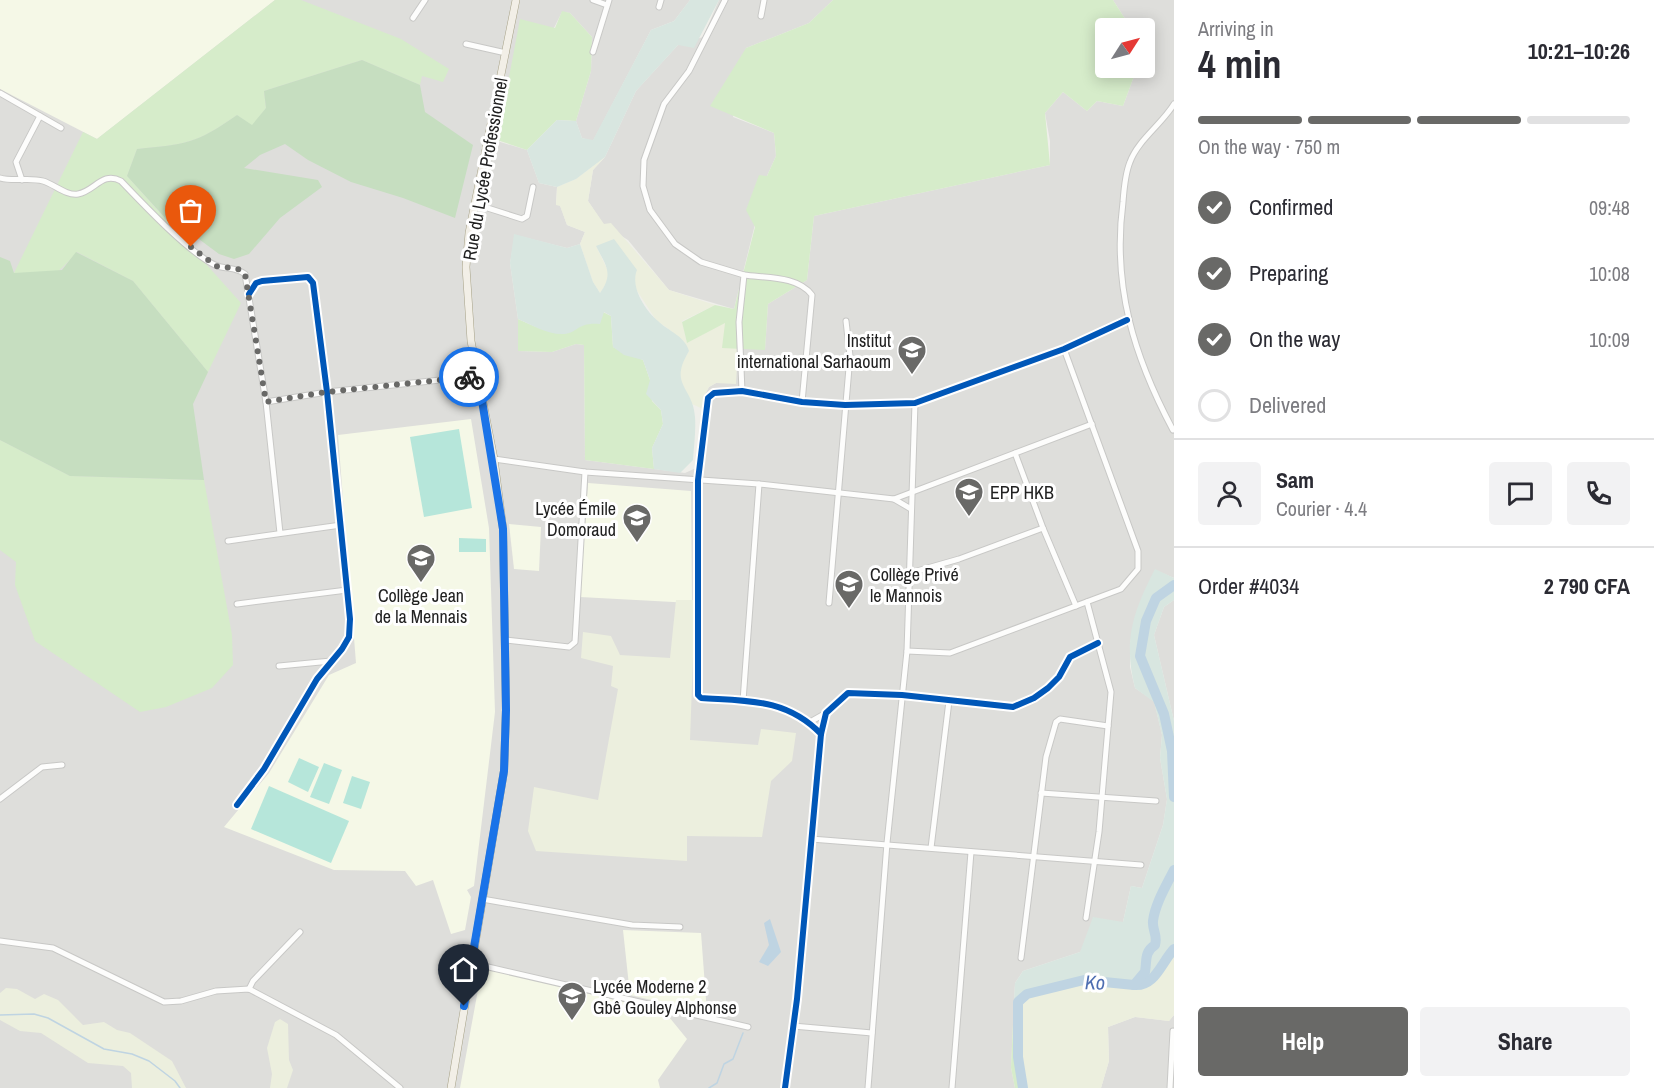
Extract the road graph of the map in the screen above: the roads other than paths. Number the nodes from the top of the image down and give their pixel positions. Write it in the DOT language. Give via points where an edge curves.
graph roads {
  1 [pos="425,0"];
  2 [pos="516,0"];
  3 [pos="593,0"];
  4 [pos="661,0"];
  5 [pos="725,0"];
  6 [pos="764,0"];
  7 [pos="608,2"];
  8 [pos="659,7"];
  9 [pos="761,16"];
  10 [pos="413,18"];
  11 [pos="466,44"];
  12 [pos="593,52"];
  13 [pos="506,53"];
  14 [pos="0,93"];
  15 [pos="1173,108"];
  16 [pos="40,116"];
  17 [pos="61,128"];
  18 [pos="0,178"];
  19 [pos="22,180"];
  20 [pos="533,187"];
  21 [pos="475,204"];
  22 [pos="744,276"];
  23 [pos="249,294"];
  24 [pos="1127,320"];
  25 [pos="846,321"];
  26 [pos="1065,349"];
  27 [pos="478,376"];
  28 [pos="742,391"];
  29 [pos="327,392"];
  30 [pos="266,402"];
  31 [pos="802,402"];
  32 [pos="915,403"];
  33 [pos="845,405"];
  34 [pos="1092,424"];
  35 [pos="1173,430"];
  36 [pos="1016,453"];
  37 [pos="494,459"];
  38 [pos="585,472"];
  39 [pos="698,480"];
  40 [pos="759,484"];
  41 [pos="911,492"];
  42 [pos="836,494"];
  43 [pos="894,499"];
  44 [pos="911,510"];
  45 [pos="341,525"];
  46 [pos="1043,528"];
  47 [pos="280,533"];
  48 [pos="228,541"];
  49 [pos="910,573"];
  50 [pos="347,590"];
  51 [pos="1086,602"];
  52 [pos="829,603"];
  53 [pos="237,604"];
  54 [pos="1076,606"];
  55 [pos="506,640"];
  56 [pos="1098,643"];
  57 [pos="906,651"];
  58 [pos="332,661"];
  59 [pos="279,666"];
  60 [pos="902,695"];
  61 [pos="743,701"];
  62 [pos="949,701"];
  63 [pos="826,713"];
  64 [pos="810,722"];
  65 [pos="1108,726"];
  66 [pos="821,734"];
  67 [pos="62,765"];
  68 [pos="1041,793"];
  69 [pos="1101,797"];
  70 [pos="0,799"];
  71 [pos="1156,801"];
  72 [pos="237,805"];
  73 [pos="811,839"];
  74 [pos="887,843"];
  75 [pos="931,848"];
  76 [pos="971,852"];
  77 [pos="1033,858"];
  78 [pos="1093,863"];
  79 [pos="1141,865"];
  80 [pos="484,898"];
  81 [pos="1086,918"];
  82 [pos="680,927"];
  83 [pos="300,932"];
  84 [pos="0,941"];
  85 [pos="1021,958"];
  86 [pos="471,963"];
  87 [pos="249,989"];
  88 [pos="794,1026"];
  89 [pos="748,1027"];
  90 [pos="1173,1031"];
  91 [pos="872,1033"];
  92 [pos="400,1088"];
  93 [pos="451,1088"];
  94 [pos="784,1088"];
  95 [pos="868,1088"];
  96 [pos="952,1088"];
  97 [pos="1170,1088"];
  1 -- 10 [label="street"];
  2 -- 13 [label="main road, Rue du Lycée Professionnel"];
  3 -- 7 [label="street"];
  4 -- 8 [label="street"];
  5 -- 22 [label="street" via="689,71 664,104 644,160 643,186 650,210 675,243 701,262"];
  6 -- 9 [label="street"];
  7 -- 12 [label="street"];
  11 -- 13 [label="street"];
  13 -- 21 [label="main road, Rue du Lycée Professionnel"];
  14 -- 16 [label="street"];
  15 -- 24 [label="street" via="1134,155 1126,172 1120,222"];
  16 -- 17 [label="street"];
  16 -- 19 [label="street" via="16,162"];
  18 -- 19 [label="street"];
  19 -- 23 [label="street" via="45,182 67,193 79,194 103,179 113,177 121,181 203,257 216,266 245,274"];
  20 -- 21 [label="street" via="525,218"];
  21 -- 27 [label="main road, Rue du Lycée Professionnel" via="466,267 471,340"];
  22 -- 28 [label="street" via="739,322"];
  22 -- 31 [label="street" via="797,282 812,295"];
  23 -- 29 [label="street" via="262,281 311,279"];
  23 -- 30 [label="street"];
  24 -- 26 [label="street"];
  24 -- 35 [label="street" via="1155,397"];
  25 -- 33 [label="street" via="850,356"];
  26 -- 32 [label="street"];
  26 -- 34 [label="street"];
  27 -- 29 [label="street"];
  27 -- 37 [label="main road, Rue du Lycée Professionnel"];
  28 -- 31 [label="street"];
  28 -- 39 [label="street" via="714,393 708,398"];
  29 -- 30 [label="street"];
  29 -- 45 [label="street"];
  30 -- 47 [label="street"];
  31 -- 33 [label="street"];
  32 -- 33 [label="street"];
  32 -- 41 [label="street"];
  33 -- 42 [label="street"];
  34 -- 36 [label="street"];
  34 -- 51 [label="street" via="1139,559 1138,569 1121,589"];
  36 -- 41 [label="street"];
  36 -- 46 [label="street"];
  37 -- 38 [label="street"];
  37 -- 55 [label="main road, Rue du Lycée Professionnel" via="503,529"];
  38 -- 39 [label="street"];
  38 -- 55 [label="street" via="575,642 569,647"];
  39 -- 40 [label="street"];
  39 -- 61 [label="street" via="698,695"];
  40 -- 42 [label="street"];
  40 -- 61 [label="street"];
  41 -- 43 [label="street"];
  41 -- 44 [label="street"];
  42 -- 43 [label="street"];
  42 -- 52 [label="street"];
  43 -- 44 [label="street"];
  44 -- 49 [label="street"];
  45 -- 47 [label="street"];
  45 -- 50 [label="street"];
  46 -- 49 [label="street"];
  46 -- 54 [label="street"];
  47 -- 48 [label="street"];
  49 -- 57 [label="street"];
  50 -- 53 [label="street"];
  50 -- 58 [label="street" via="349,638"];
  51 -- 54 [label="street"];
  51 -- 56 [label="street"];
  54 -- 57 [label="street" via="950,653"];
  55 -- 80 [label="main road, Rue du Lycée Professionnel" via="504,771"];
  56 -- 62 [label="street" via="1070,657 1048,688 1021,705"];
  56 -- 65 [label="street" via="1111,692"];
  57 -- 60 [label="street"];
  58 -- 59 [label="street"];
  58 -- 72 [label="street"];
  60 -- 62 [label="street"];
  60 -- 63 [label="street" via="848,693"];
  60 -- 74 [label="street"];
  61 -- 64 [label="street" via="775,704"];
  62 -- 75 [label="street"];
  63 -- 64 [label="street"];
  63 -- 66 [label="street"];
  64 -- 66 [label="street"];
  65 -- 68 [label="street" via="1058,719 1046,757"];
  65 -- 69 [label="street"];
  66 -- 73 [label="street"];
  67 -- 70 [label="street" via="38,769"];
  68 -- 69 [label="street"];
  68 -- 77 [label="street"];
  69 -- 71 [label="street"];
  69 -- 78 [label="street"];
  73 -- 74 [label="street"];
  73 -- 88 [label="street"];
  74 -- 75 [label="street"];
  74 -- 91 [label="street"];
  75 -- 76 [label="street"];
  76 -- 77 [label="street"];
  76 -- 96 [label="street"];
  77 -- 78 [label="street"];
  77 -- 85 [label="street"];
  78 -- 79 [label="street"];
  78 -- 81 [label="street"];
  80 -- 82 [label="street" via="632,925"];
  80 -- 86 [label="main road, Rue du Lycée Professionnel"];
  83 -- 87 [label="street"];
  84 -- 87 [label="street" via="53,948 164,1002 216,991"];
  86 -- 89 [label="street"];
  86 -- 93 [label="main road, Rue du Lycée Professionnel"];
  87 -- 92 [label="street" via="336,1035"];
  88 -- 91 [label="street"];
  88 -- 94 [label="street"];
  90 -- 97 [label="street"];
  91 -- 95 [label="street"];
}
